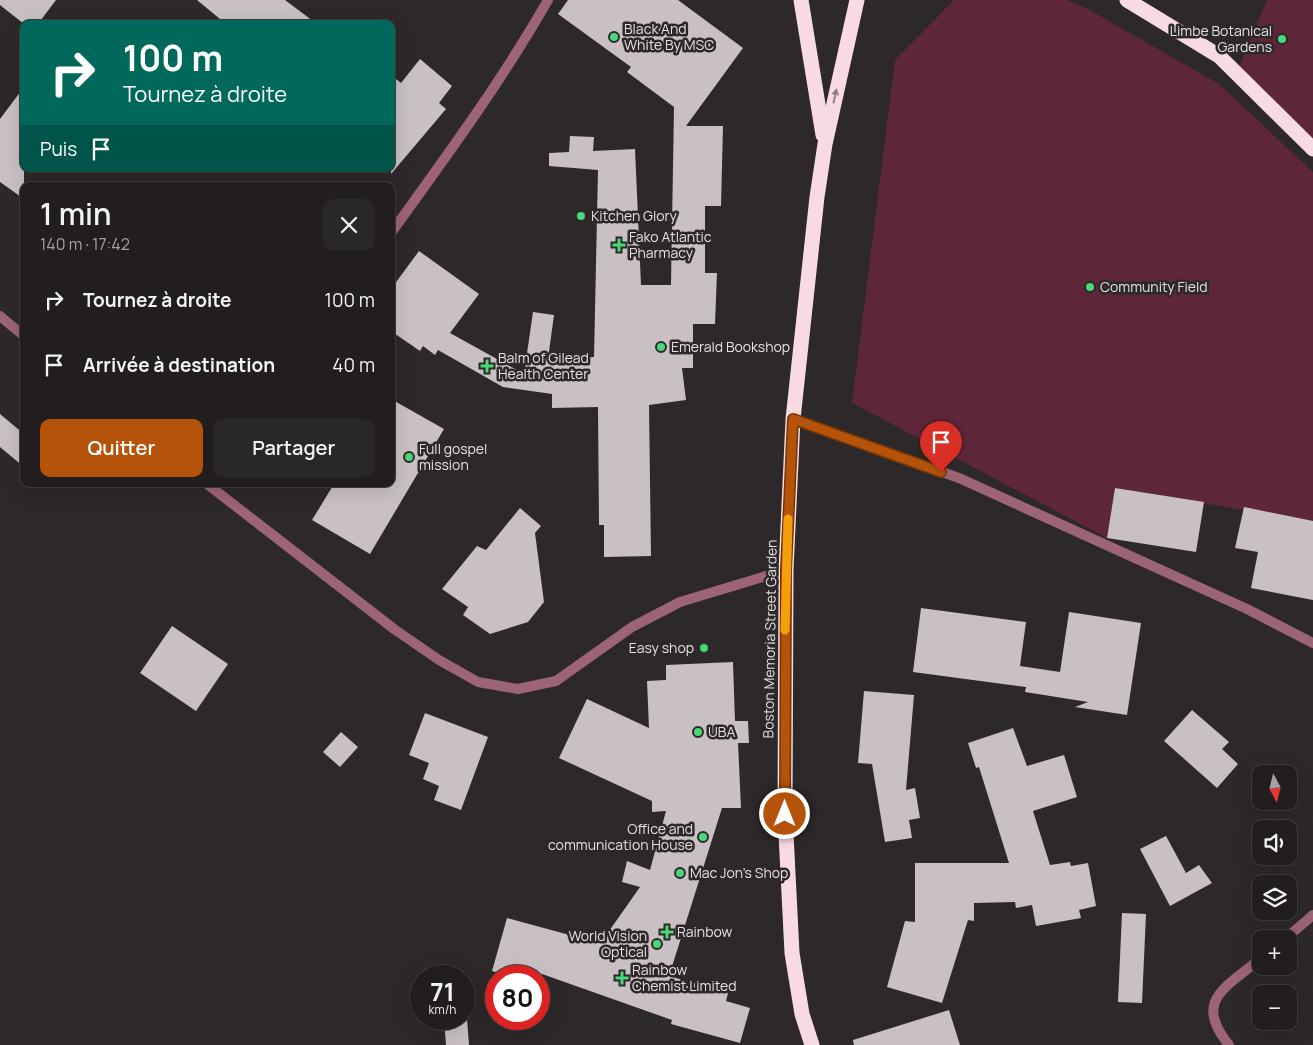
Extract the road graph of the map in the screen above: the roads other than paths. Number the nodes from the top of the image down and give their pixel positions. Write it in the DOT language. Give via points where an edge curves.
graph roads {
  1 [pos="548,0"];
  2 [pos="801,0"];
  3 [pos="857,0"];
  4 [pos="1127,0"];
  5 [pos="824,144"];
  6 [pos="1313,149"];
  7 [pos="395,227"];
  8 [pos="0,316"];
  9 [pos="20,333"];
  10 [pos="793,419"];
  11 [pos="212,487"];
  12 [pos="786,570"];
  13 [pos="1313,644"];
  14 [pos="1313,915"];
  15 [pos="1296,930"];
  16 [pos="1252,966"];
  17 [pos="812,1045"];
  18 [pos="1229,1045"];
  1 -- 7 [label="street" via="521,47"];
  2 -- 5 [label="highway, Boston Memoria Street Garden"];
  5 -- 3 [label="highway, Boston Memoria Street Garden, one-way"];
  4 -- 6 [label="highway" via="1219,56"];
  5 -- 10 [label="highway, Boston Memoria Street Garden"];
  8 -- 9 [label="street"];
  10 -- 12 [label="highway, Boston Memoria Street Garden"];
  10 -- 13 [label="street" via="959,478 1247,609"];
  11 -- 12 [label="street" via="394,629 439,660 478,682 518,689 556,681 632,627 680,602"];
  12 -- 17 [label="highway, Boston Memoria Street Garden" via="785,814 792,943 802,1014"];
  14 -- 15 [label="street"];
  16 -- 18 [label="street" via="1221,993 1212,1007 1214,1024"];
}
